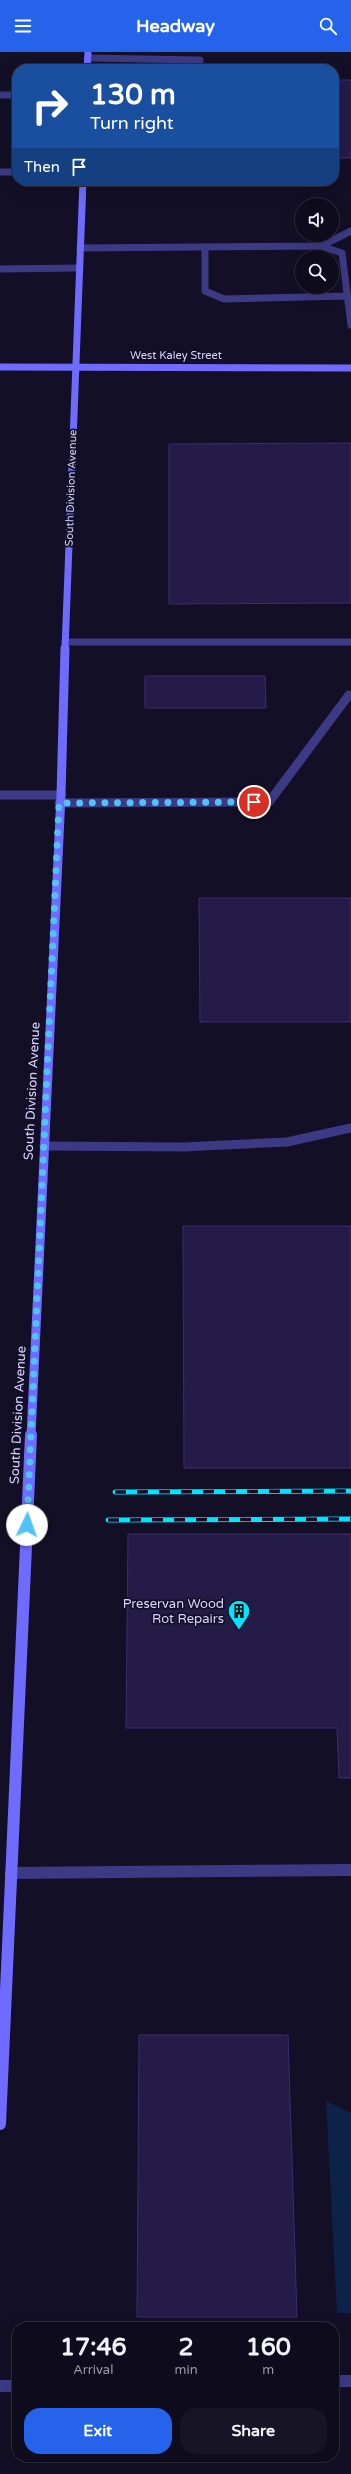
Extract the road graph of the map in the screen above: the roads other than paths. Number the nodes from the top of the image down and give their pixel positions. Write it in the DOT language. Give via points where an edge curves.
graph roads {
  1 [pos="88,55"];
  2 [pos="200,64"];
  3 [pos="0,95"];
  4 [pos="12,95"];
  5 [pos="0,172"];
  6 [pos="12,172"];
  7 [pos="83,186"];
  8 [pos="351,232"];
  9 [pos="321,246"];
  10 [pos="80,248"];
  11 [pos="205,248"];
  12 [pos="80,268"];
  13 [pos="0,269"];
  14 [pos="347,296"];
  15 [pos="351,325"];
  16 [pos="76,366"];
  17 [pos="0,367"];
  18 [pos="351,368"];
  19 [pos="65,642"];
  20 [pos="351,642"];
  21 [pos="349,694"];
  22 [pos="0,795"];
  23 [pos="60,799"];
  24 [pos="351,1128"];
  25 [pos="44,1146"];
  26 [pos="351,1870"];
  27 [pos="11,1873"];
  28 [pos="0,2124"];
  29 [pos="339,2381"];
  30 [pos="351,2381"];
  31 [pos="0,2386"];
  32 [pos="12,2386"];
  1 -- 2 [label="lane" via="200,60"];
  3 -- 4 [label="lane"];
  5 -- 6 [label="lane"];
  7 -- 10 [label="street, South Division Avenue"];
  8 -- 9 [label="lane"];
  9 -- 11 [label="lane"];
  9 -- 14 [label="lane" via="342,253"];
  10 -- 11 [label="lane"];
  10 -- 12 [label="street, South Division Avenue"];
  11 -- 14 [label="lane" via="205,292 224,299"];
  12 -- 13 [label="lane"];
  12 -- 16 [label="street, South Division Avenue"];
  14 -- 15 [label="lane"];
  16 -- 17 [label="street, West Kaley Street"];
  16 -- 18 [label="street, West Kaley Street"];
  16 -- 19 [label="street, South Division Avenue"];
  19 -- 20 [label="lane"];
  19 -- 23 [label="street, South Division Avenue"];
  21 -- 23 [label="lane" via="268,802"];
  22 -- 23 [label="lane"];
  23 -- 25 [label="street, South Division Avenue"];
  24 -- 25 [label="lane" via="287,1142 183,1147"];
  25 -- 27 [label="street, South Division Avenue"];
  26 -- 27 [label="lane"];
  27 -- 28 [label="street, South Division Avenue"];
  29 -- 30 [label="lane"];
  31 -- 32 [label="lane"];
}
